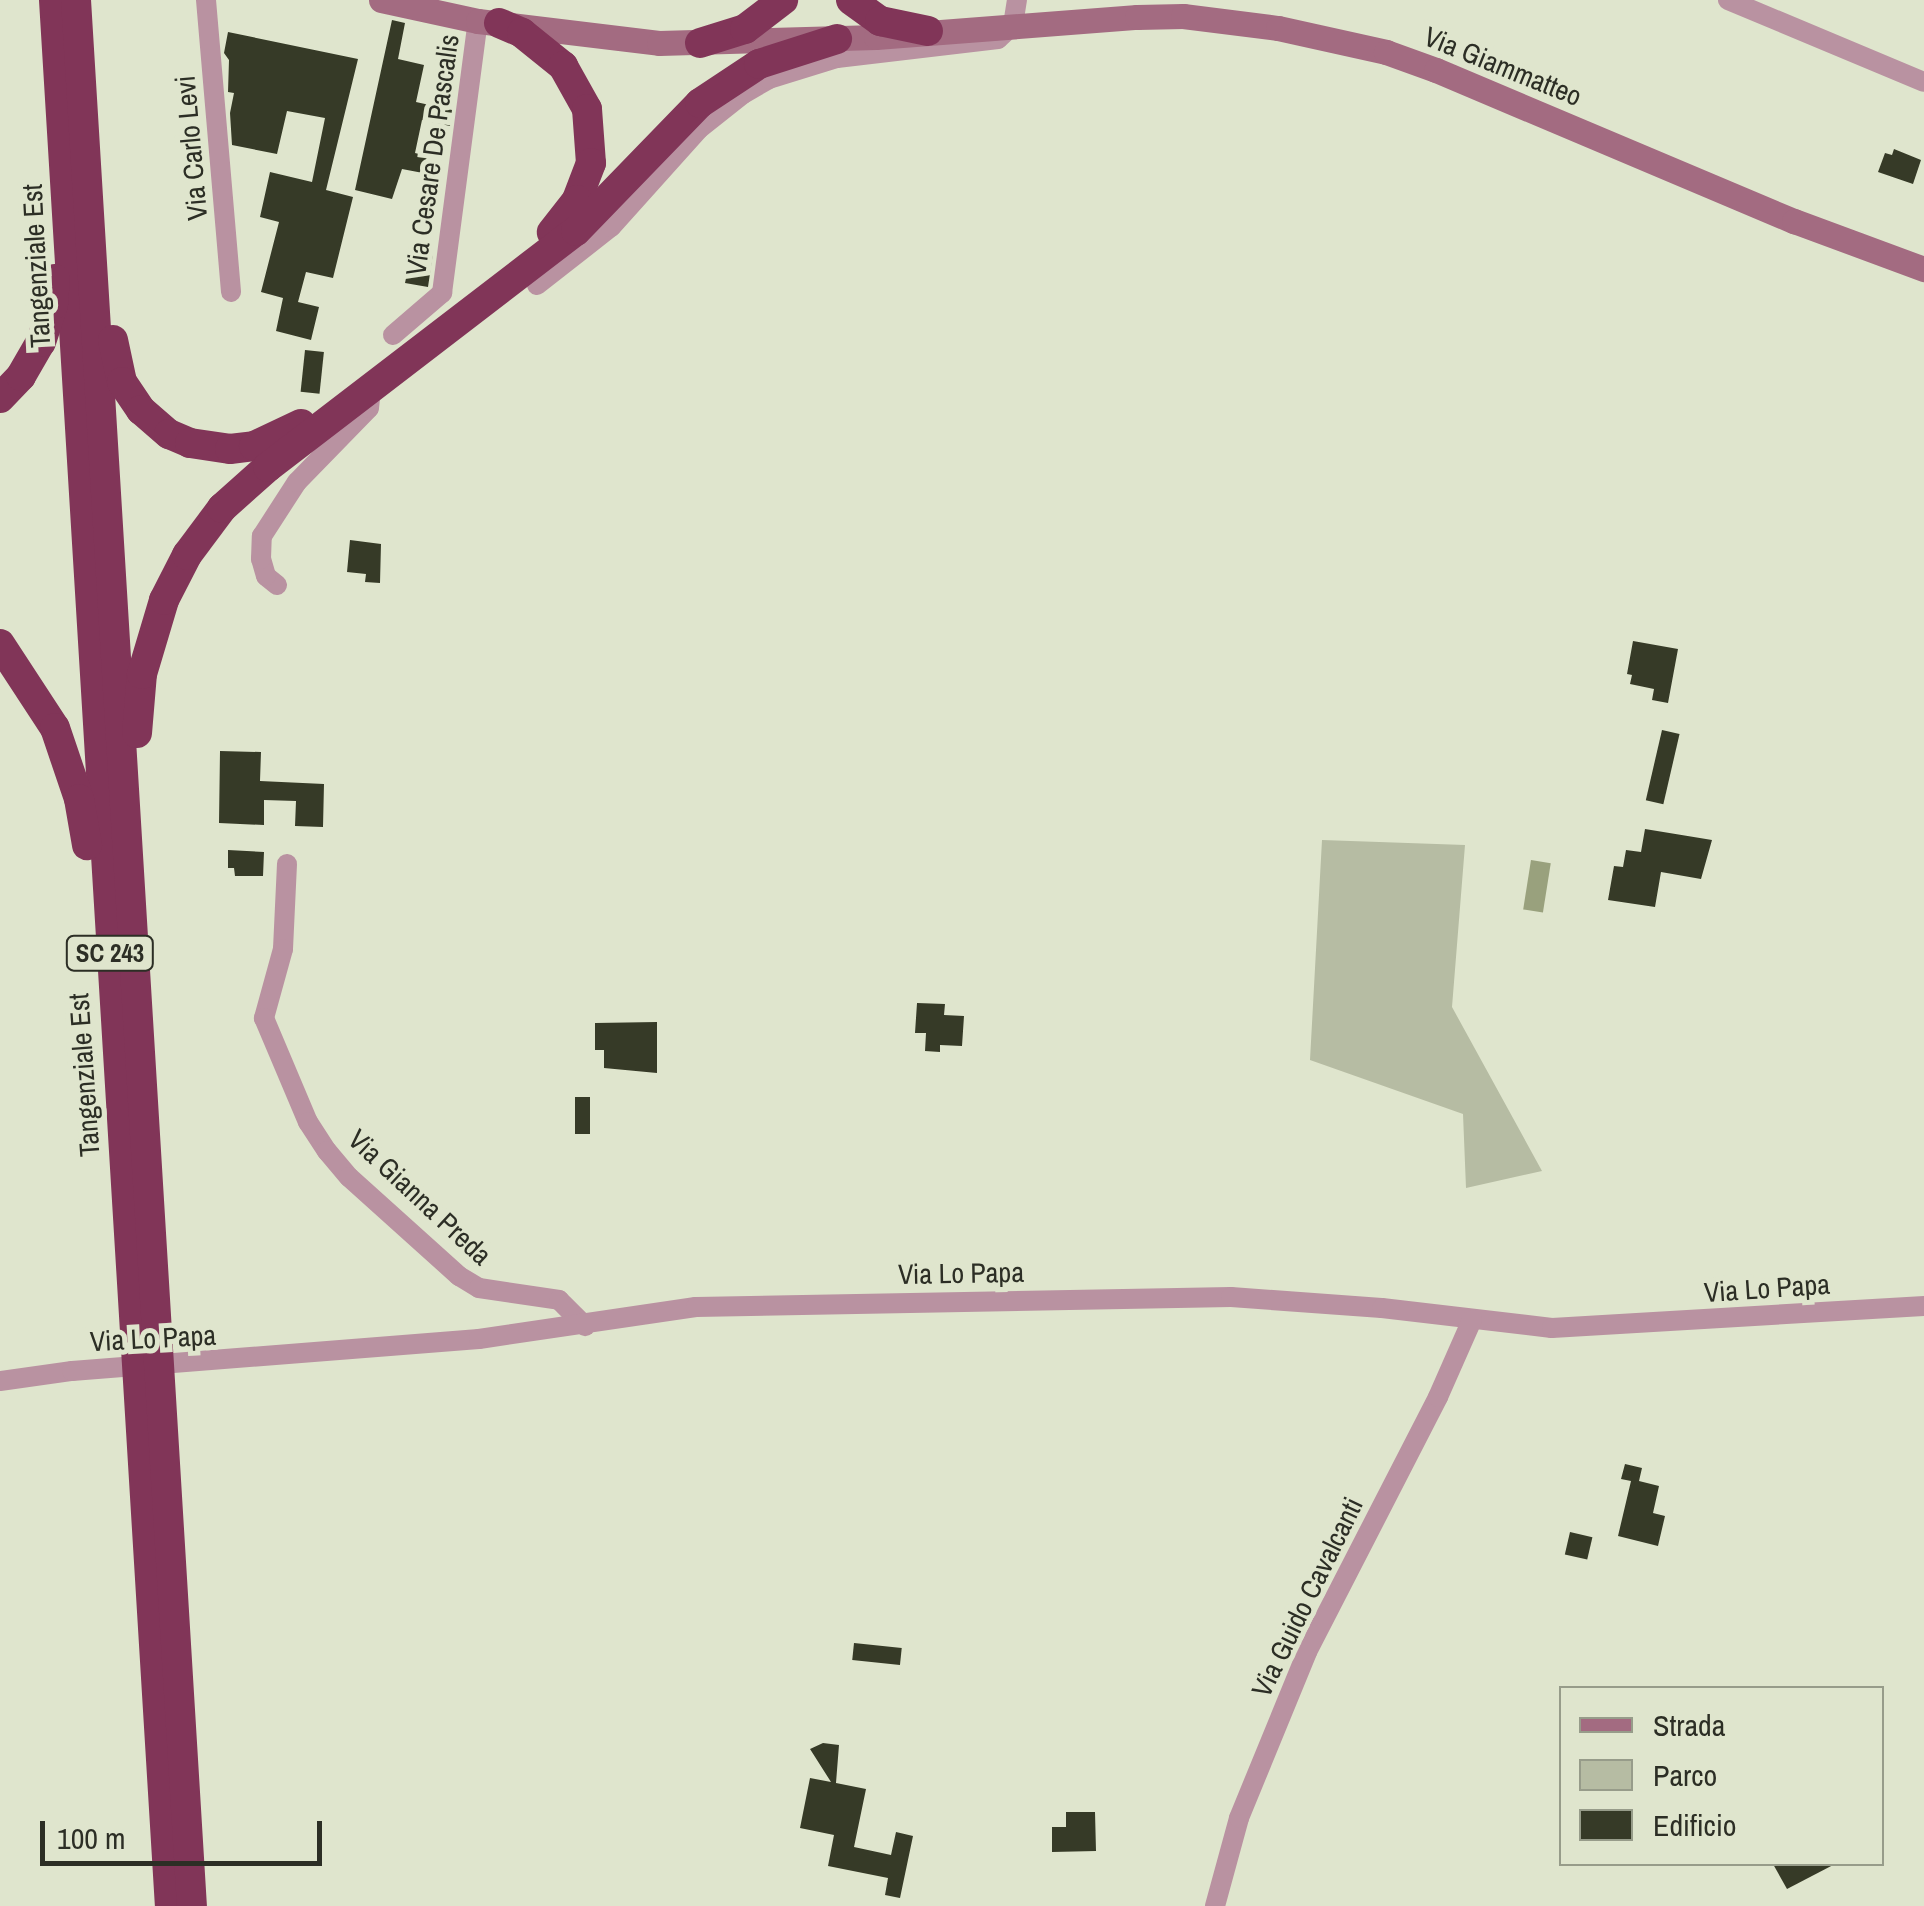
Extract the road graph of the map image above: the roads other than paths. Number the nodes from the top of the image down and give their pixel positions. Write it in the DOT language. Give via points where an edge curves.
graph roads {
  1 [pos="54,0"];
  2 [pos="76,0"];
  3 [pos="206,0"];
  4 [pos="381,0"];
  5 [pos="783,0"];
  6 [pos="851,0"];
  7 [pos="1728,0"];
  8 [pos="1015,12"];
  9 [pos="489,22"];
  10 [pos="928,32"];
  11 [pos="836,39"];
  12 [pos="700,44"];
  13 [pos="1924,82"];
  14 [pos="61,127"];
  15 [pos="88,201"];
  16 [pos="1924,269"];
  17 [pos="536,286"];
  18 [pos="231,292"];
  19 [pos="393,335"];
  20 [pos="370,397"];
  21 [pos="0,398"];
  22 [pos="277,585"];
  23 [pos="0,644"];
  24 [pos="128,864"];
  25 [pos="287,864"];
  26 [pos="117,1078"];
  27 [pos="1924,1306"];
  28 [pos="1472,1320"];
  29 [pos="585,1326"];
  30 [pos="0,1381"];
  31 [pos="170,1906"];
  32 [pos="192,1906"];
  33 [pos="1215,1906"];
  1 -- 14 [label="highway, Tangenziale Est / SC 243"];
  2 -- 15 [label="highway, Tangenziale Est / SC 243"];
  3 -- 18 [label="street, Via Carlo Levi"];
  4 -- 9 [label="street, Via Giammatteo"];
  5 -- 12 [label="highway" via="745,29"];
  6 -- 10 [label="highway" via="880,21"];
  7 -- 13 [label="street"];
  8 -- 10 [label="street, Via Giammatteo"];
  8 -- 16 [label="street, Via Giammatteo" via="1183,16 1386,52"];
  8 -- 17 [label="street" via="998,39 837,58 743,94 699,130 611,227"];
  9 -- 12 [label="street, Via Giammatteo"];
  9 -- 15 [label="highway" via="548,53 580,91 591,163 577,200 531,249 306,420 270,440 230,450 190,444 140,410 116,363 100,224"];
  9 -- 19 [label="street, Via Cesare De Pascalis" via="442,292"];
  10 -- 11 [label="street, Via Giammatteo"];
  11 -- 12 [label="street, Via Giammatteo"];
  11 -- 20 [label="highway" via="781,55 718,90 576,231"];
  14 -- 21 [label="highway" via="54,147 53,305 32,360"];
  14 -- 26 [label="highway, Tangenziale Est / SC 243"];
  15 -- 24 [label="highway, Tangenziale Est / SC 243"];
  20 -- 22 [label="street" via="297,482 262,536 266,576"];
  20 -- 24 [label="highway" via="268,466 222,508 174,578 142,674 137,846"];
  23 -- 26 [label="highway" via="55,728 79,799 105,1044"];
  24 -- 32 [label="highway, Tangenziale Est / SC 243"];
  25 -- 29 [label="street, Via Gianna Preda" via="283,949 264,1018 308,1122 349,1177 460,1276 480,1288 558,1300"];
  26 -- 31 [label="highway, Tangenziale Est / SC 243"];
  27 -- 28 [label="street, Via Lo Papa" via="1622,1327"];
  28 -- 29 [label="street, Via Lo Papa" via="1231,1297 696,1307"];
  28 -- 33 [label="street, Via Guido Cavalcanti" via="1307,1652 1239,1818"];
  29 -- 30 [label="street, Via Lo Papa"];
}
